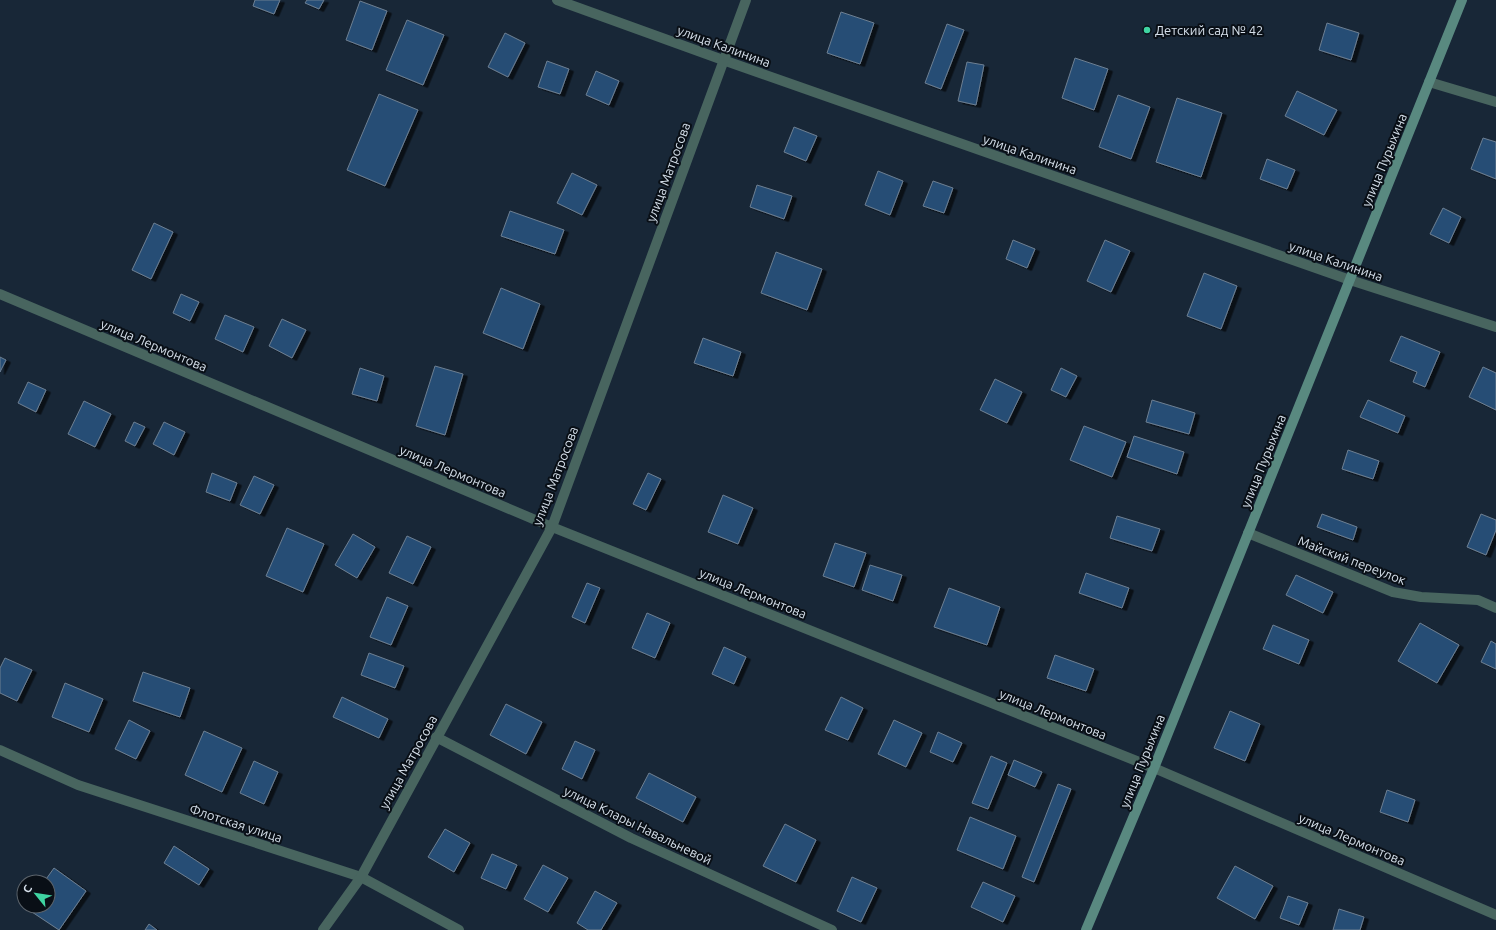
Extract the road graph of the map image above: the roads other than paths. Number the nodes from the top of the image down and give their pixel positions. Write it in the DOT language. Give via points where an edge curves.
graph roads {
  1 [pos="557,0"];
  2 [pos="746,0"];
  3 [pos="1462,0"];
  4 [pos="723,60"];
  5 [pos="1429,82"];
  6 [pos="1496,102"];
  7 [pos="1350,280"];
  8 [pos="0,294"];
  9 [pos="1496,327"];
  10 [pos="552,526"];
  11 [pos="1248,533"];
  12 [pos="1496,608"];
  13 [pos="436,738"];
  14 [pos="0,750"];
  15 [pos="1154,768"];
  16 [pos="360,877"];
  17 [pos="1496,914"];
  18 [pos="322,930"];
  19 [pos="460,930"];
  20 [pos="832,930"];
  21 [pos="1086,930"];
  1 -- 4 [label="street, улица Калинина"];
  2 -- 4 [label="street, улица Матросова"];
  3 -- 5 [label="street, улица Пурыхина"];
  4 -- 7 [label="street, улица Калинина"];
  4 -- 10 [label="street, улица Матросова"];
  5 -- 6 [label="street"];
  5 -- 7 [label="street, улица Пурыхина"];
  7 -- 9 [label="street, улица Калинина"];
  7 -- 11 [label="street, улица Пурыхина"];
  8 -- 10 [label="street, улица Лермонтова"];
  10 -- 13 [label="street, улица Матросова"];
  10 -- 15 [label="street, улица Лермонтова"];
  11 -- 12 [label="street, Майский переулок" via="1393,592 1421,597 1478,600"];
  11 -- 15 [label="street, улица Пурыхина"];
  13 -- 16 [label="street, улица Матросова"];
  13 -- 20 [label="street, улица Клары Навальневой" via="631,838"];
  14 -- 16 [label="street, Флотская улица" via="78,785"];
  15 -- 17 [label="street, улица Лермонтова"];
  15 -- 21 [label="street, улица Пурыхина"];
  16 -- 18 [label="street, улица Матросова"];
  16 -- 19 [label="street, Флотская улица"];
}
